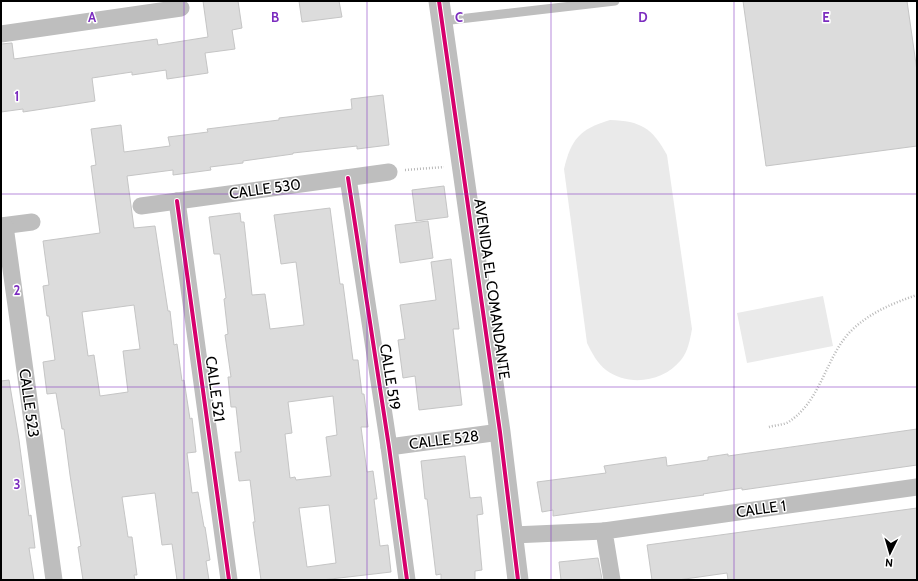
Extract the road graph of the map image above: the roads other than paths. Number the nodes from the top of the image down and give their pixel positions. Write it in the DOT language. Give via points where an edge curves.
graph roads {
  1 [pos="615,1"];
  2 [pos="138,8"];
  3 [pos="181,8"];
  4 [pos="441,11"];
  5 [pos="1,34"];
  6 [pos="389,172"];
  7 [pos="348,178"];
  8 [pos="177,201"];
  9 [pos="141,206"];
  10 [pos="32,222"];
  11 [pos="3,226"];
  12 [pos="500,432"];
  13 [pos="389,447"];
  14 [pos="917,487"];
  15 [pos="604,531"];
  16 [pos="513,535"];
  17 [pos="54,580"];
  18 [pos="229,580"];
  19 [pos="408,580"];
  20 [pos="518,580"];
  21 [pos="612,580"];
  1 -- 4 [label="lane"];
  2 -- 3 [label="street"];
  2 -- 5 [label="street"];
  4 -- 12 [label="street, AVENIDA EL COMANDANTE"];
  6 -- 7 [label="street, CALLE 530"];
  7 -- 8 [label="street, CALLE 530"];
  7 -- 13 [label="street, CALLE 519"];
  8 -- 9 [label="street, CALLE 530"];
  8 -- 18 [label="street, CALLE 521"];
  10 -- 11 [label="street, CALLE 523"];
  11 -- 17 [label="street, CALLE 523"];
  12 -- 13 [label="street, CALLE 528"];
  12 -- 16 [label="street, AVENIDA EL COMANDANTE"];
  13 -- 19 [label="street, CALLE 519"];
  14 -- 15 [label="street, CALLE 1"];
  15 -- 16 [label="street, CALLE 1"];
  15 -- 21 [label="street"];
  16 -- 20 [label="street, AVENIDA EL COMANDANTE"];
}
